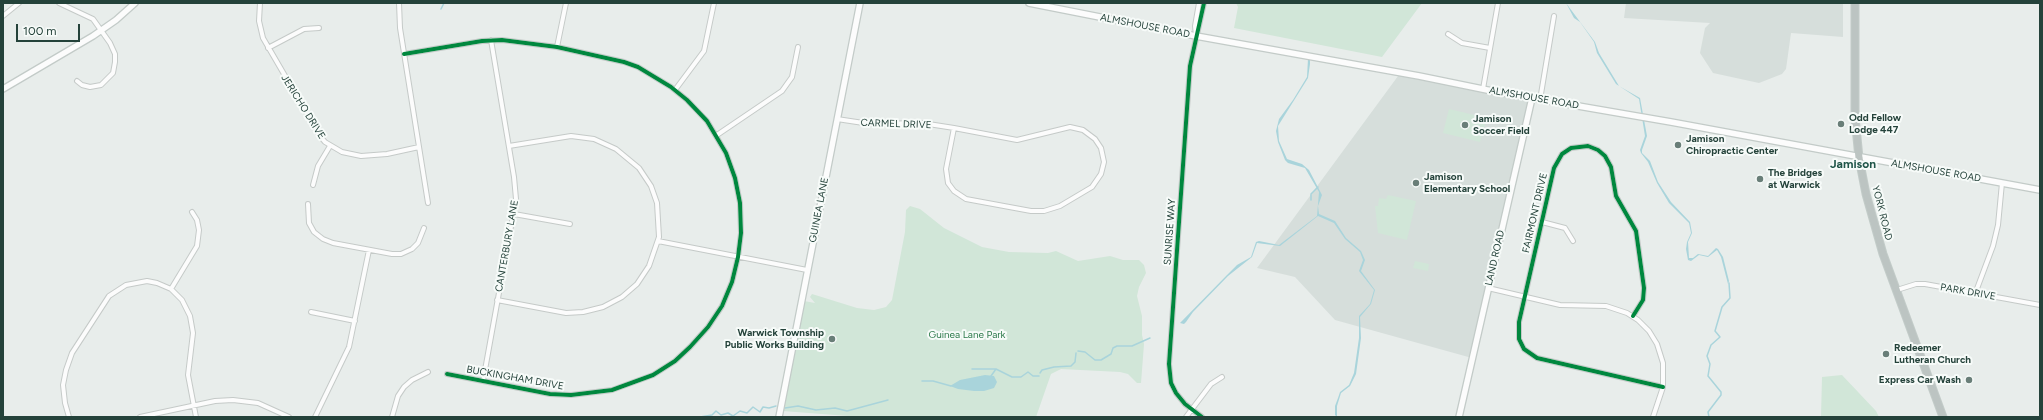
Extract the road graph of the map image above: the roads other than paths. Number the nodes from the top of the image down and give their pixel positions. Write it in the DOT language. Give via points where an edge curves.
graph roads {
  1 [pos="19,3"];
  2 [pos="59,3"];
  3 [pos="135,3"];
  4 [pos="260,3"];
  5 [pos="399,3"];
  6 [pos="566,3"];
  7 [pos="714,3"];
  8 [pos="860,3"];
  9 [pos="1029,3"];
  10 [pos="1199,3"];
  11 [pos="1204,3"];
  12 [pos="1498,3"];
  13 [pos="1856,3"];
  14 [pos="3,16"];
  15 [pos="1554,16"];
  16 [pos="319,28"];
  17 [pos="102,31"];
  18 [pos="1448,34"];
  19 [pos="1196,36"];
  20 [pos="491,40"];
  21 [pos="798,47"];
  22 [pos="268,48"];
  23 [pos="557,48"];
  24 [pos="1490,48"];
  25 [pos="404,54"];
  26 [pos="77,81"];
  27 [pos="3,89"];
  28 [pos="1483,89"];
  29 [pos="675,90"];
  30 [pos="1532,98"];
  31 [pos="1540,100"];
  32 [pos="837,119"];
  33 [pos="954,128"];
  34 [pos="716,135"];
  35 [pos="330,146"];
  36 [pos="509,146"];
  37 [pos="419,147"];
  38 [pos="1859,158"];
  39 [pos="2002,184"];
  40 [pos="313,186"];
  41 [pos="2040,190"];
  42 [pos="428,203"];
  43 [pos="308,204"];
  44 [pos="192,212"];
  45 [pos="514,214"];
  46 [pos="1542,222"];
  47 [pos="570,224"];
  48 [pos="424,228"];
  49 [pos="658,241"];
  50 [pos="1573,241"];
  51 [pos="369,250"];
  52 [pos="738,257"];
  53 [pos="807,270"];
  54 [pos="1488,288"];
  55 [pos="171,289"];
  56 [pos="1896,290"];
  57 [pos="1975,294"];
  58 [pos="1524,297"];
  59 [pos="497,300"];
  60 [pos="2040,305"];
  61 [pos="311,312"];
  62 [pos="1633,316"];
  63 [pos="355,321"];
  64 [pos="428,372"];
  65 [pos="447,374"];
  66 [pos="1222,377"];
  67 [pos="482,381"];
  68 [pos="1663,387"];
  69 [pos="193,406"];
  70 [pos="1192,410"];
  71 [pos="69,417"];
  72 [pos="140,417"];
  73 [pos="196,417"];
  74 [pos="290,417"];
  75 [pos="315,417"];
  76 [pos="392,417"];
  77 [pos="779,417"];
  78 [pos="1186,417"];
  79 [pos="1202,417"];
  80 [pos="1459,417"];
  81 [pos="1653,417"];
  82 [pos="1943,417"];
  1 -- 14 [label="street"];
  2 -- 17 [label="street" via="92,18"];
  3 -- 17 [label="main road"];
  4 -- 22 [label="street, JERICHO DRIVE" via="259,24"];
  5 -- 25 [label="street" via="398,18"];
  6 -- 23 [label="street"];
  7 -- 29 [label="street" via="704,51"];
  8 -- 32 [label="main road, GUINEA LANE"];
  9 -- 19 [label="main road, ALMSHOUSE ROAD"];
  10 -- 19 [label="street, SUNRISE WAY"];
  11 -- 19 [label="street, SUNRISE WAY" via="1201,24"];
  12 -- 24 [label="street"];
  13 -- 38 [label="highway, YORK ROAD" via="1855,117"];
  15 -- 31 [label="street"];
  16 -- 22 [label="street" via="304,29"];
  17 -- 26 [label="street" via="115,54 112,73 106,82 94,87 86,87"];
  17 -- 27 [label="main road"];
  18 -- 24 [label="street" via="1462,43"];
  19 -- 28 [label="main road, ALMSHOUSE ROAD"];
  19 -- 70 [label="street, SUNRISE WAY" via="1190,66 1168,364 1173,388"];
  20 -- 23 [label="street, BUCKINGHAM DRIVE" via="530,42"];
  20 -- 25 [label="street, BUCKINGHAM DRIVE"];
  20 -- 36 [label="street, CANTERBURY LANE"];
  21 -- 34 [label="street" via="792,77 782,91"];
  22 -- 35 [label="street, JERICHO DRIVE" via="320,136"];
  23 -- 29 [label="street, BUCKINGHAM DRIVE" via="631,64"];
  24 -- 28 [label="street"];
  25 -- 37 [label="street"];
  28 -- 30 [label="main road, ALMSHOUSE ROAD"];
  29 -- 34 [label="street, BUCKINGHAM DRIVE" via="701,114"];
  30 -- 31 [label="main road, ALMSHOUSE ROAD"];
  30 -- 54 [label="main road, LAND ROAD"];
  31 -- 38 [label="main road, ALMSHOUSE ROAD"];
  32 -- 33 [label="street, CARMEL DRIVE" via="870,124 922,123"];
  32 -- 53 [label="main road, GUINEA LANE"];
  33 -- 33 [label="street, CARMEL DRIVE" via="1017,140 1062,128 1077,128 1091,135 1098,143 1104,158 1103,168 1098,179 1087,191 1060,206 1044,211 966,199 951,188 946,174"];
  34 -- 52 [label="street, BUCKINGHAM DRIVE" via="731,165 739,197 741,232"];
  35 -- 37 [label="street, JERICHO DRIVE" via="342,152 361,156 387,154"];
  35 -- 40 [label="street" via="318,166"];
  36 -- 45 [label="street, CANTERBURY LANE" via="515,190"];
  36 -- 49 [label="street" via="572,136 594,140 616,149 639,168 653,191 659,214"];
  37 -- 42 [label="street"];
  38 -- 39 [label="main road, ALMSHOUSE ROAD"];
  38 -- 56 [label="highway, YORK ROAD" via="1876,230"];
  39 -- 41 [label="main road, ALMSHOUSE ROAD"];
  39 -- 57 [label="street" via="1993,246"];
  43 -- 51 [label="street" via="310,222 318,236 333,243"];
  44 -- 55 [label="street" via="200,230 198,246"];
  45 -- 47 [label="street"];
  45 -- 59 [label="street, CANTERBURY LANE"];
  46 -- 50 [label="street" via="1565,228"];
  46 -- 58 [label="street, FAIRMONT DRIVE"];
  46 -- 62 [label="street, FAIRMONT DRIVE" via="1554,168 1562,154 1571,148 1582,146 1593,147 1601,152 1610,164 1616,196 1638,236 1644,288 1643,300"];
  48 -- 51 [label="street" via="418,243 406,252 396,255"];
  49 -- 52 [label="street"];
  49 -- 59 [label="street" via="649,266 637,284 622,297 603,307 566,313"];
  51 -- 63 [label="street"];
  52 -- 53 [label="street"];
  52 -- 67 [label="street, BUCKINGHAM DRIVE" via="726,298 708,327 675,361 646,378 612,390 571,395 550,394"];
  53 -- 77 [label="main road, GUINEA LANE"];
  54 -- 58 [label="street"];
  54 -- 80 [label="main road, LAND ROAD"];
  55 -- 69 [label="street" via="184,303 192,322 188,375"];
  55 -- 71 [label="street" via="157,283 140,282 120,288 106,298 67,365 63,390"];
  56 -- 57 [label="street, PARK DRIVE" via="1918,284"];
  56 -- 82 [label="highway, YORK ROAD"];
  57 -- 60 [label="street, PARK DRIVE"];
  58 -- 62 [label="street" via="1560,305 1606,306"];
  58 -- 68 [label="street, FAIRMONT DRIVE" via="1518,333 1521,344 1532,356"];
  59 -- 67 [label="street, CANTERBURY LANE"];
  61 -- 63 [label="street"];
  62 -- 68 [label="street" via="1649,331 1660,349 1664,368"];
  63 -- 75 [label="street" via="349,347"];
  64 -- 76 [label="street" via="404,387 398,396"];
  65 -- 67 [label="street, BUCKINGHAM DRIVE"];
  66 -- 70 [label="street" via="1211,384"];
  68 -- 81 [label="street"];
  69 -- 72 [label="street"];
  69 -- 73 [label="street"];
  69 -- 74 [label="street" via="221,400 238,400 258,403"];
  70 -- 78 [label="street"];
  70 -- 79 [label="street, SUNRISE WAY"];
}
